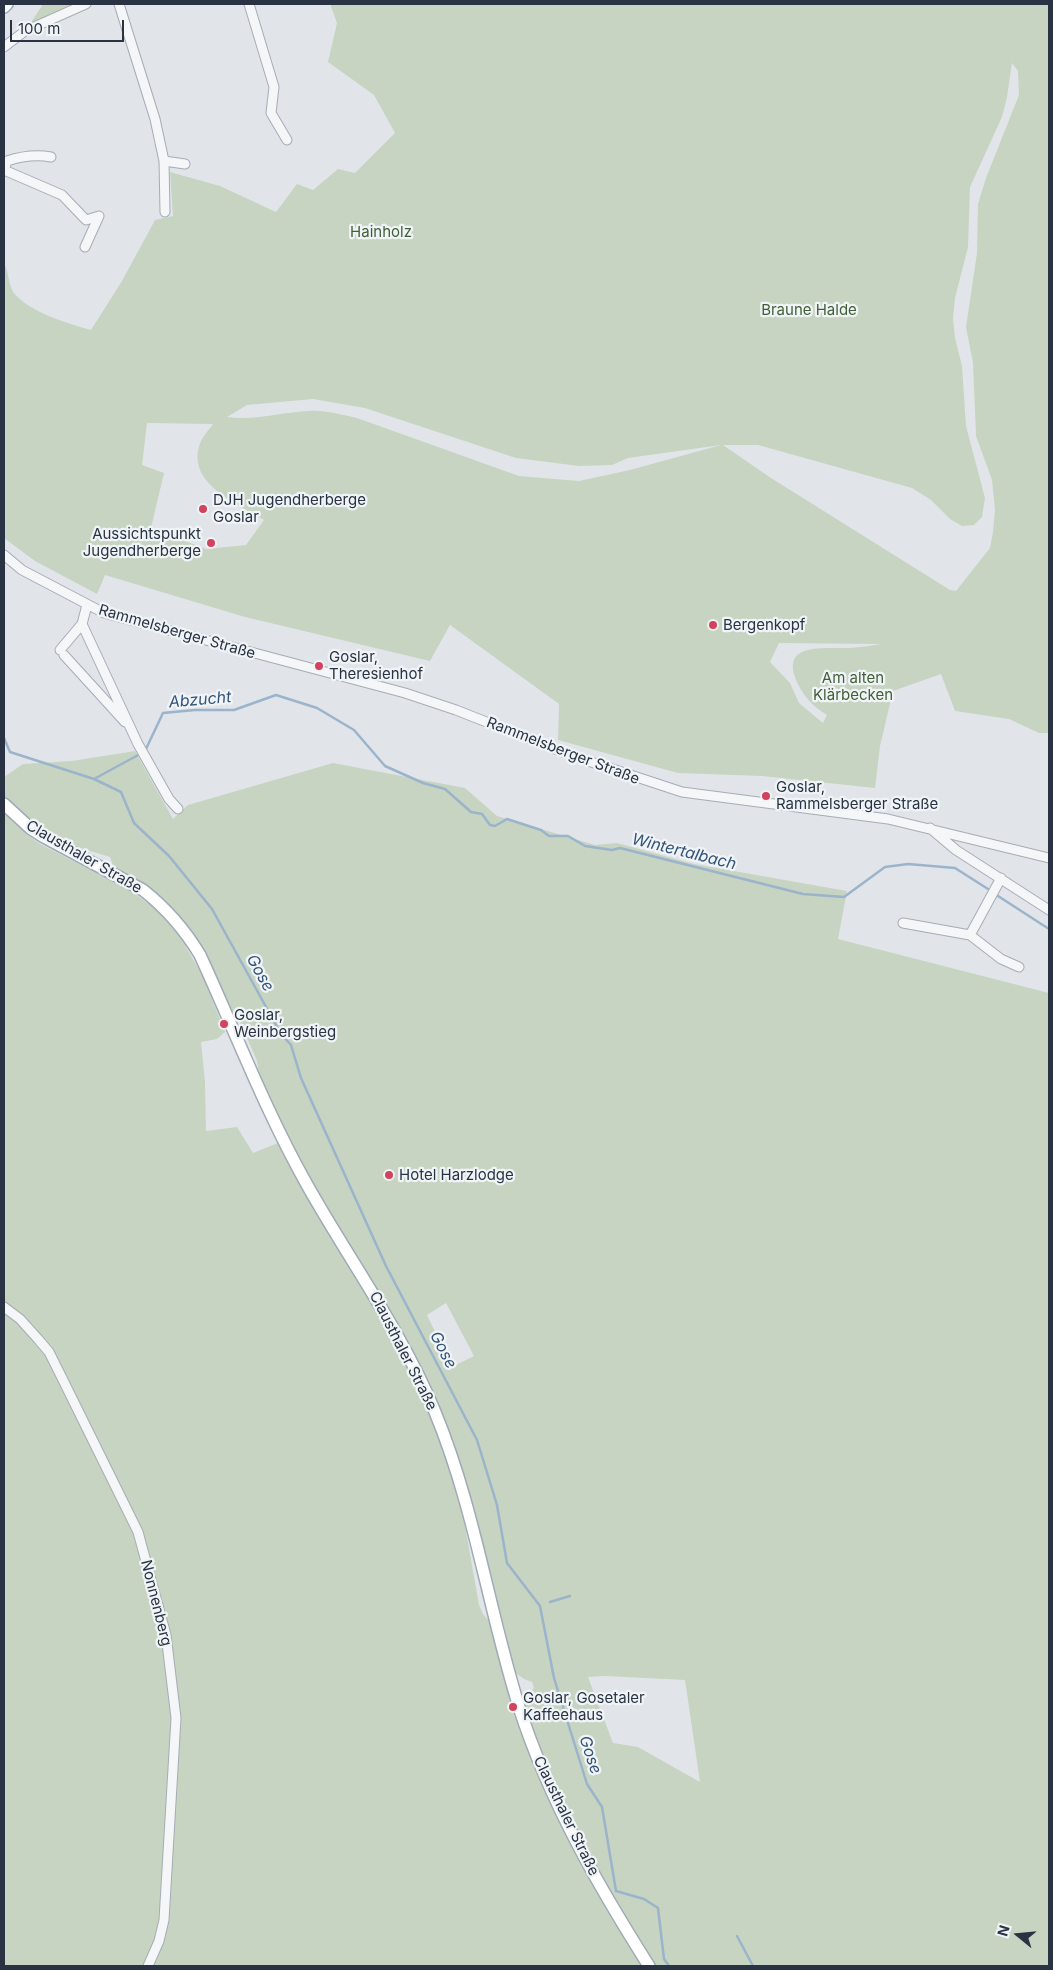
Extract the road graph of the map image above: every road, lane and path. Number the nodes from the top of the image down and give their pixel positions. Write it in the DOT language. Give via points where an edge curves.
graph roads {
  1 [pos="7,4"];
  2 [pos="86,4"];
  3 [pos="120,4"];
  4 [pos="249,4"];
  5 [pos="4,7"];
  6 [pos="4,47"];
  7 [pos="286,140"];
  8 [pos="51,157"];
  9 [pos="164,162"];
  10 [pos="185,164"];
  11 [pos="4,170"];
  12 [pos="164,212"];
  13 [pos="85,247"];
  14 [pos="4,555"];
  15 [pos="87,605"];
  16 [pos="82,624"];
  17 [pos="132,730"];
  18 [pos="4,804"];
  19 [pos="178,809"];
  20 [pos="930,827"];
  21 [pos="1049,858"];
  22 [pos="1001,878"];
  23 [pos="1049,910"];
  24 [pos="903,923"];
  25 [pos="970,935"];
  26 [pos="1019,967"];
  27 [pos="4,1307"];
  28 [pos="148,1966"];
  29 [pos="649,1966"];
  1 -- 5 [label="main road"];
  2 -- 6 [label="street" via="25,31"];
  3 -- 9 [label="street" via="155,119"];
  4 -- 7 [label="street" via="274,87 270,113"];
  8 -- 11 [label="street" via="37,154 17,158 7,161"];
  9 -- 10 [label="street"];
  9 -- 12 [label="street"];
  11 -- 13 [label="street" via="62,195 86,220 99,216"];
  14 -- 15 [label="street, Rammelsberger Straße" via="22,570"];
  15 -- 16 [label="street, Rammelsberger Straße"];
  15 -- 20 [label="street, Rammelsberger Straße" via="104,613 196,639 405,693 570,755 682,792"];
  16 -- 17 [label="street, Rammelsberger Straße"];
  16 -- 17 [label="street, Rammelsberger Straße" via="62,652"];
  17 -- 19 [label="street, Rammelsberger Straße" via="169,799"];
  18 -- 29 [label="main road, Clausthaler Straße" via="44,838 144,890 187,934 200,955 292,1157 398,1334 434,1410 467,1502 500,1642 537,1759 578,1846"];
  20 -- 21 [label="street, Rammelsberger Straße"];
  20 -- 22 [label="street" via="956,850"];
  22 -- 23 [label="street"];
  22 -- 25 [label="street"];
  24 -- 25 [label="street"];
  25 -- 26 [label="street" via="1001,959"];
  27 -- 28 [label="street, Nonnenberg" via="38,1339 62,1378 138,1532 166,1635 176,1718 173,1787 164,1920 160,1941"];
}
